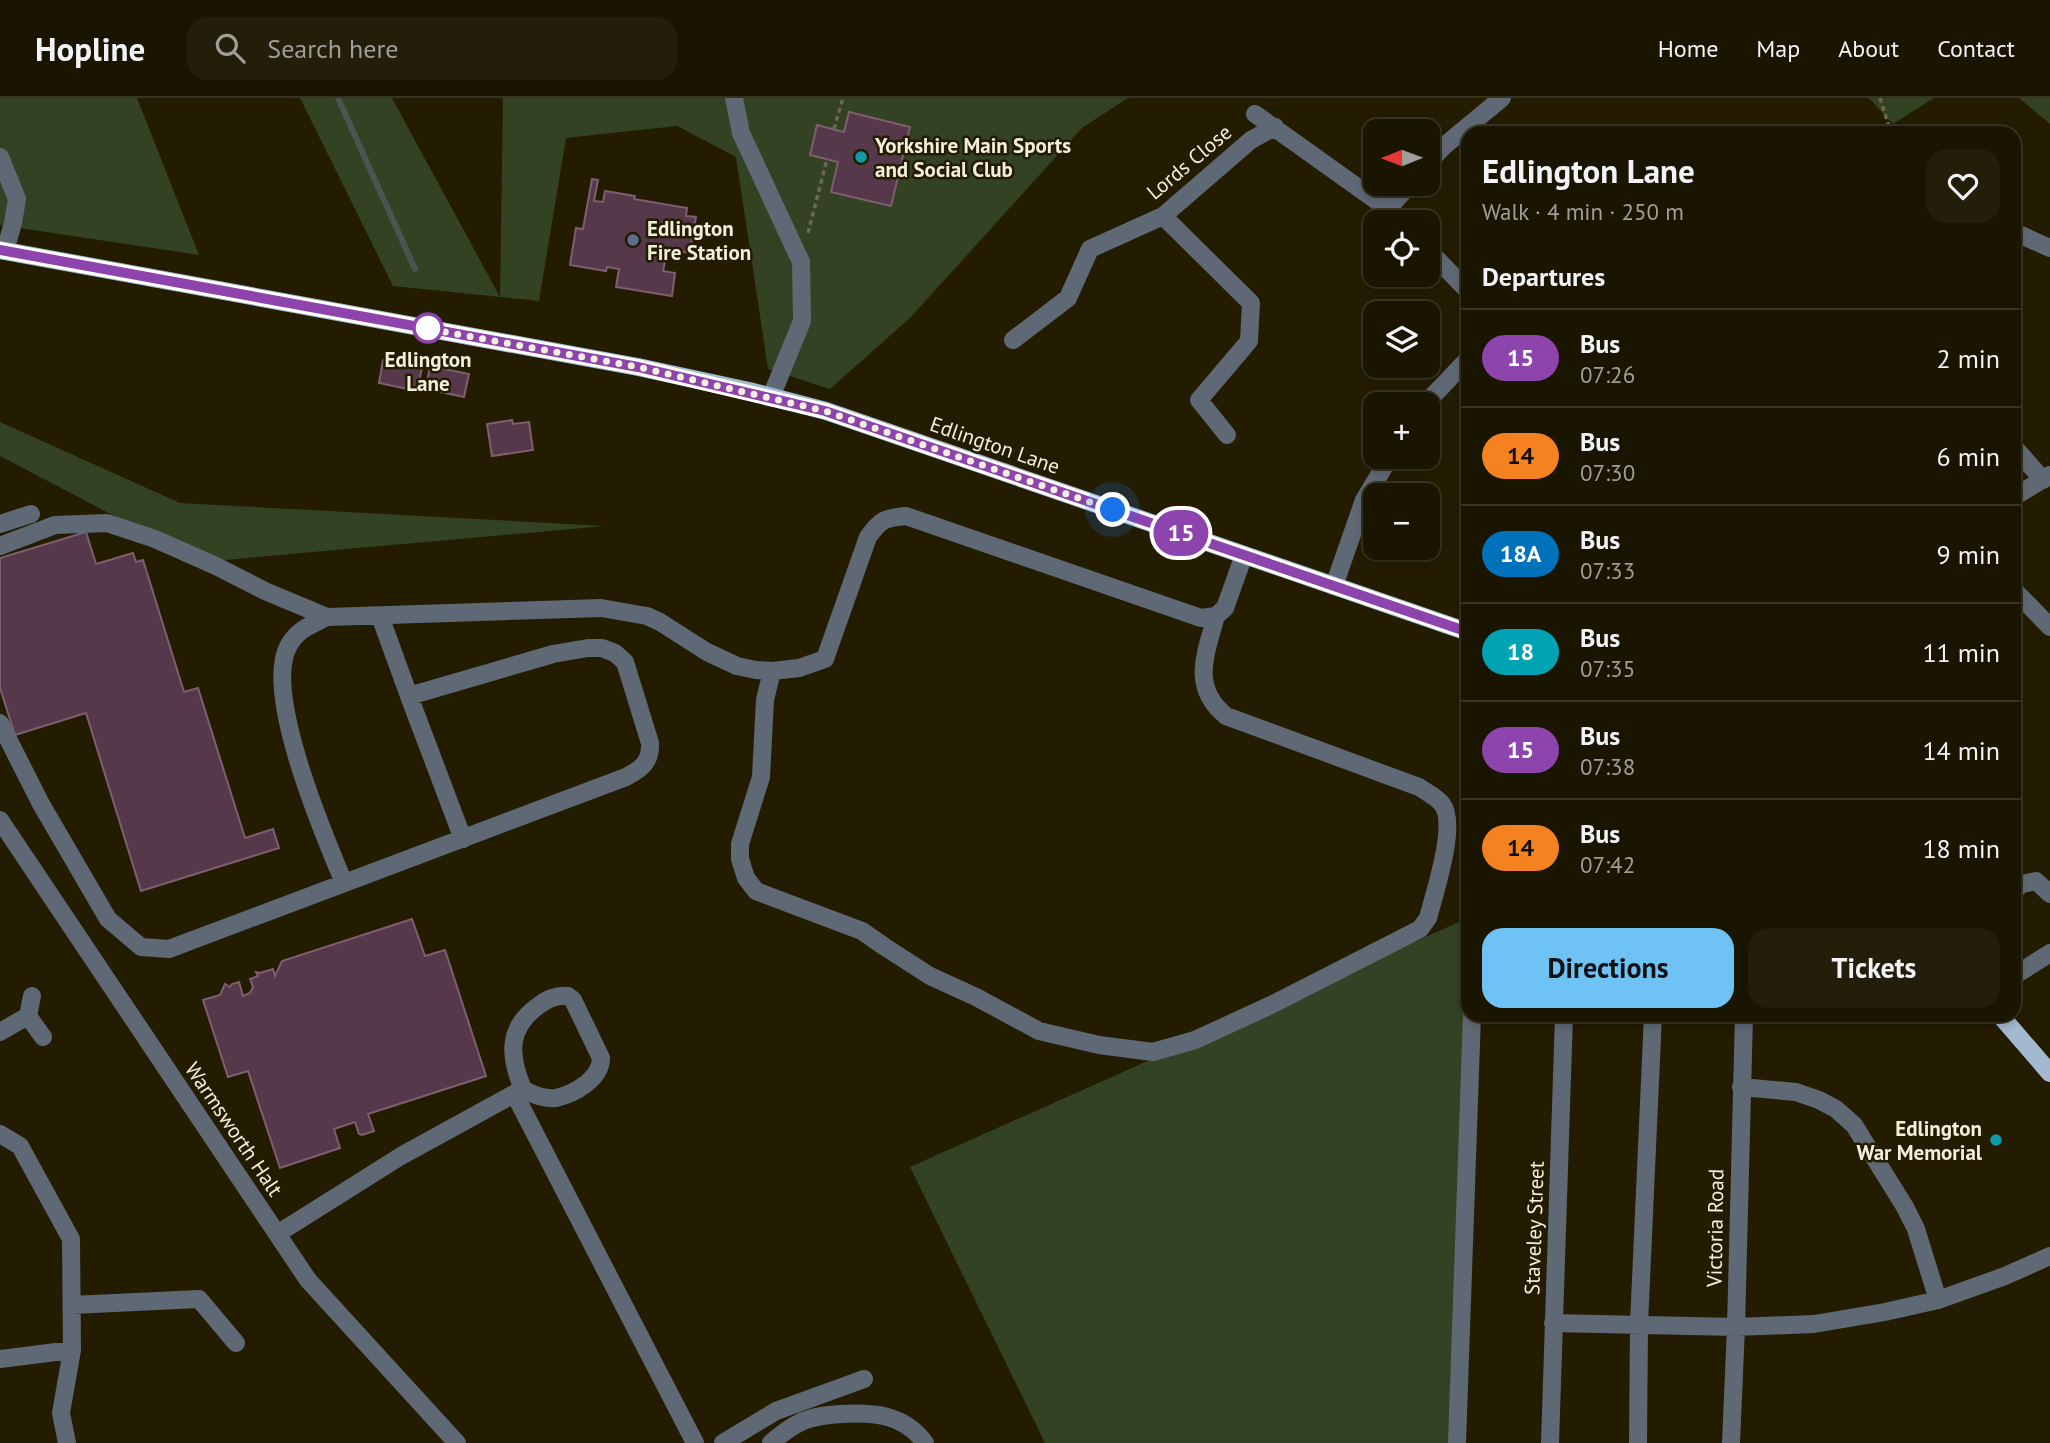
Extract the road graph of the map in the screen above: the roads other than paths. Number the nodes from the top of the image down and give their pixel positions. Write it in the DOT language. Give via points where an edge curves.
graph roads {
  1 [pos="734,98"];
  2 [pos="1502,98"];
  3 [pos="1255,114"];
  4 [pos="1467,126"];
  5 [pos="1275,127"];
  6 [pos="1461,131"];
  7 [pos="1440,150"];
  8 [pos="0,157"];
  9 [pos="1399,196"];
  10 [pos="1388,209"];
  11 [pos="1163,216"];
  12 [pos="2021,235"];
  13 [pos="2050,248"];
  14 [pos="3,251"];
  15 [pos="1440,262"];
  16 [pos="1461,284"];
  17 [pos="1013,340"];
  18 [pos="1461,366"];
  19 [pos="1436,392"];
  20 [pos="771,397"];
  21 [pos="1227,435"];
  22 [pos="2021,453"];
  23 [pos="1383,469"];
  24 [pos="2047,477"];
  25 [pos="2021,493"];
  26 [pos="31,514"];
  27 [pos="0,524"];
  28 [pos="0,545"];
  29 [pos="1244,555"];
  30 [pos="1334,586"];
  31 [pos="2021,597"];
  32 [pos="1216,616"];
  33 [pos="327,617"];
  34 [pos="380,617"];
  35 [pos="2050,627"];
  36 [pos="1461,630"];
  37 [pos="772,671"];
  38 [pos="409,695"];
  39 [pos="0,723"];
  40 [pos="0,820"];
  41 [pos="5,839"];
  42 [pos="463,839"];
  43 [pos="344,883"];
  44 [pos="2021,885"];
  45 [pos="2050,894"];
  46 [pos="2050,953"];
  47 [pos="2021,972"];
  48 [pos="32,996"];
  49 [pos="28,1016"];
  50 [pos="1472,1022"];
  51 [pos="1564,1022"];
  52 [pos="1653,1022"];
  53 [pos="1744,1022"];
  54 [pos="2006,1022"];
  55 [pos="0,1032"];
  56 [pos="43,1037"];
  57 [pos="2050,1073"];
  58 [pos="1741,1087"];
  59 [pos="519,1092"];
  60 [pos="0,1134"];
  61 [pos="277,1234"];
  62 [pos="2050,1256"];
  63 [pos="1938,1300"];
  64 [pos="72,1305"];
  65 [pos="1553,1323"];
  66 [pos="1639,1324"];
  67 [pos="1736,1327"];
  68 [pos="236,1343"];
  69 [pos="72,1350"];
  70 [pos="0,1359"];
  71 [pos="864,1379"];
  72 [pos="67,1443"];
  73 [pos="457,1443"];
  74 [pos="695,1443"];
  75 [pos="723,1443"];
  76 [pos="771,1443"];
  77 [pos="925,1443"];
  78 [pos="1457,1443"];
  79 [pos="1550,1443"];
  80 [pos="1638,1443"];
  81 [pos="1731,1443"];
  1 -- 20 [label="street" via="741,132 801,262 802,321"];
  2 -- 4 [label="street"];
  3 -- 5 [label="street"];
  5 -- 10 [label="street"];
  5 -- 11 [label="street, Lords Close" via="1251,140"];
  6 -- 7 [label="street"];
  8 -- 14 [label="street" via="17,199"];
  9 -- 10 [label="street"];
  11 -- 17 [label="street, Lords Close" via="1090,249 1068,298"];
  11 -- 21 [label="street" via="1251,303 1249,341 1199,400"];
  12 -- 13 [label="street"];
  14 -- 20 [label="main road, Edlington Lane" via="638,367"];
  15 -- 16 [label="street"];
  18 -- 19 [label="street"];
  20 -- 29 [label="main road, Edlington Lane" via="825,411"];
  22 -- 24 [label="street"];
  23 -- 30 [label="street" via="1364,500"];
  24 -- 25 [label="street"];
  26 -- 27 [label="street"];
  28 -- 33 [label="street" via="55,525 107,523 155,539"];
  29 -- 30 [label="main road, Edlington Lane"];
  29 -- 32 [label="street" via="1225,608"];
  30 -- 36 [label="main road, Edlington Lane"];
  31 -- 35 [label="street"];
  32 -- 37 [label="street" via="1201,618 906,516 886,518 868,537 825,659"];
  32 -- 37 [label="street" via="1203,681 1218,709 1419,787 1442,803 1448,835 1429,918 1420,929 1271,1005 1195,1040 1153,1052 1039,1031 930,975 862,931 756,891 740,859 740,844 761,777 765,700"];
  33 -- 34 [label="street"];
  33 -- 43 [label="street" via="298,632 287,648 281,674 286,715 313,807"];
  34 -- 37 [label="street" via="601,608 647,616 737,666"];
  34 -- 38 [label="street"];
  38 -- 42 [label="street"];
  38 -- 42 [label="street" via="588,648 602,648 625,662 650,743 646,762 637,772"];
  39 -- 43 [label="street" via="108,919 141,947 169,949"];
  40 -- 41 [label="street, Warmsworth Halt"];
  41 -- 61 [label="street, Warmsworth Halt"];
  42 -- 43 [label="street"];
  44 -- 45 [label="street" via="2036,881"];
  46 -- 47 [label="street"];
  48 -- 49 [label="street"];
  49 -- 55 [label="street"];
  49 -- 56 [label="street"];
  50 -- 78 [label="street"];
  51 -- 65 [label="street, Staveley Street"];
  52 -- 66 [label="street"];
  53 -- 58 [label="street, Victoria Road"];
  54 -- 57 [label="main road"];
  58 -- 63 [label="street" via="1796,1092 1836,1109 1854,1125 1905,1206"];
  58 -- 67 [label="street, Victoria Road"];
  59 -- 59 [label="street" via="554,1098 585,1085 598,1071 599,1052 568,996 542,1002 522,1019 513,1043"];
  59 -- 61 [label="street" via="401,1156"];
  59 -- 74 [label="street"];
  60 -- 64 [label="street" via="20,1146 71,1240"];
  61 -- 73 [label="street, Warmsworth Halt" via="308,1280"];
  62 -- 63 [label="street"];
  63 -- 67 [label="street" via="1814,1324"];
  64 -- 68 [label="street" via="198,1299"];
  64 -- 69 [label="street"];
  65 -- 66 [label="street"];
  65 -- 79 [label="street, Staveley Street"];
  66 -- 67 [label="street"];
  66 -- 80 [label="street"];
  67 -- 81 [label="street, Victoria Road"];
  69 -- 70 [label="street"];
  69 -- 72 [label="street" via="61,1413"];
  71 -- 75 [label="street" via="776,1411"];
  76 -- 77 [label="street" via="803,1421 824,1415 874,1413 899,1421"];
}
